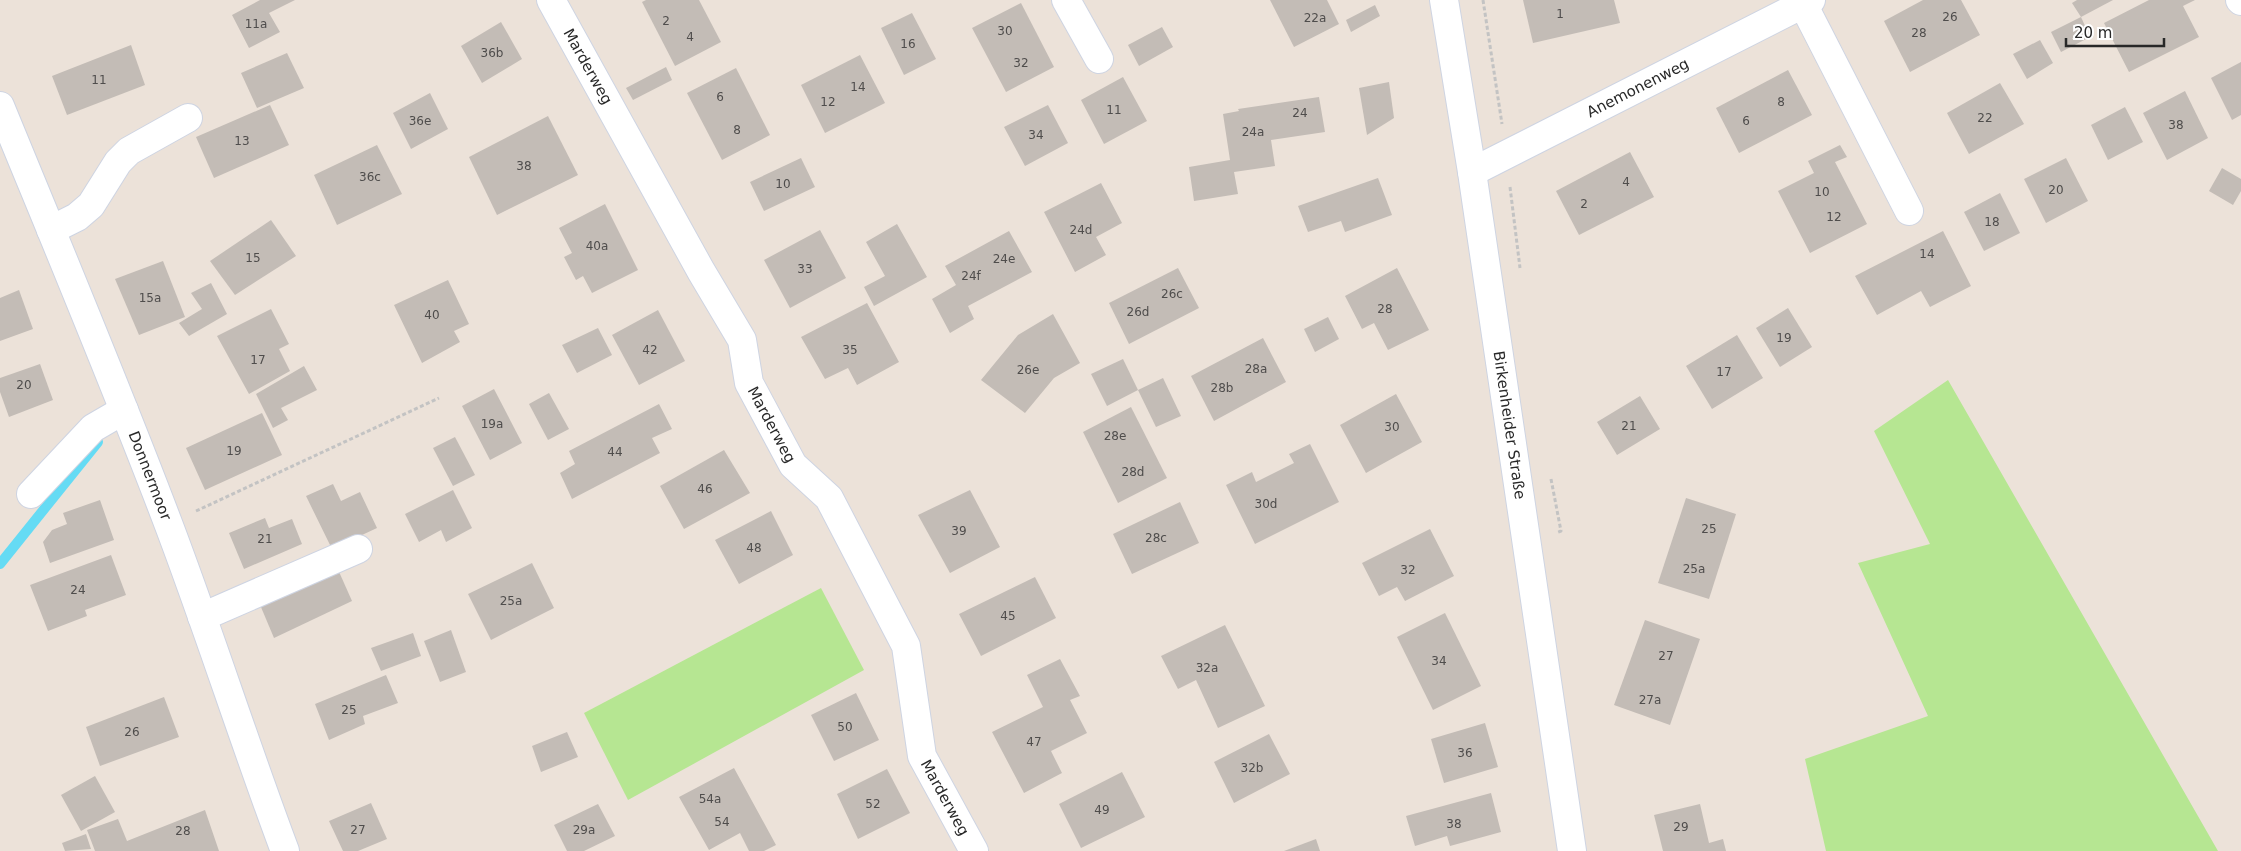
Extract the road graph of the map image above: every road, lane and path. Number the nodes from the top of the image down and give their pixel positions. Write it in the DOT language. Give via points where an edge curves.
graph roads {
  1 [pos="552,0"];
  2 [pos="1066,0"];
  3 [pos="1444,0"];
  4 [pos="1807,2"];
  5 [pos="1099,59"];
  6 [pos="0,106"];
  7 [pos="188,118"];
  8 [pos="1472,172"];
  9 [pos="1909,211"];
  10 [pos="51,230"];
  11 [pos="439,398"];
  12 [pos="124,410"];
  13 [pos="32,494"];
  14 [pos="168,524"];
  15 [pos="358,549"];
  16 [pos="202,617"];
  17 [pos="285,851"];
  18 [pos="974,851"];
  19 [pos="1572,851"];
  1 -- 18 [label="street, Marderweg" via="742,340 749,383 793,465 829,498 906,646 922,756"];
  2 -- 5 [label="street"];
  3 -- 8 [label="street, Birkenheider Straße"];
  4 -- 8 [label="street, Anemonenweg"];
  4 -- 9 [label="street, Anemonenweg"];
  6 -- 10 [label="street, Donnermoor"];
  7 -- 10 [label="street" via="129,151 118,162 91,206"];
  8 -- 19 [label="street, Birkenheider Straße"];
  10 -- 12 [label="street, Donnermoor"];
  11 -- 14 [label="path"];
  12 -- 13 [label="street" via="92,428"];
  12 -- 14 [label="street, Donnermoor"];
  14 -- 16 [label="street, Donnermoor"];
  15 -- 16 [label="street"];
  16 -- 17 [label="street, Donnermoor"];
}
